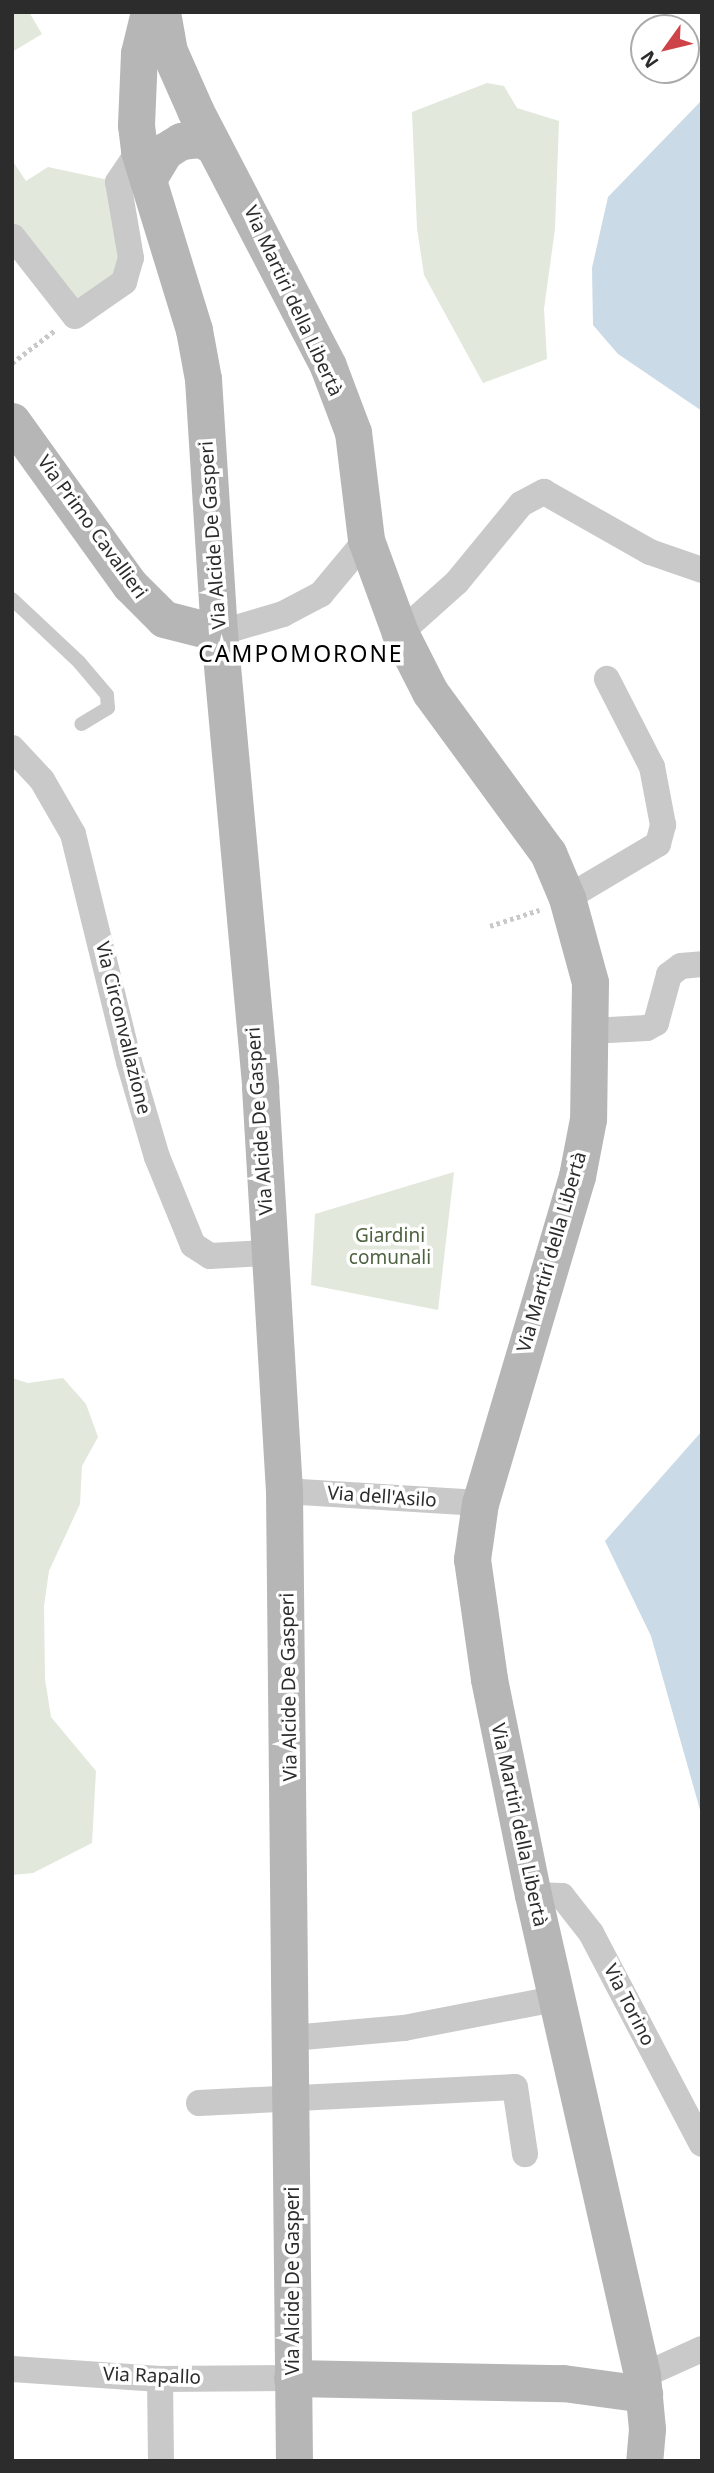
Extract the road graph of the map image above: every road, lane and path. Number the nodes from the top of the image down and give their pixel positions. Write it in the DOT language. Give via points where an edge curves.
graph roads {
  1 [pos="149,12"];
  2 [pos="162,12"];
  3 [pos="213,146"];
  4 [pos="143,165"];
  5 [pos="13,237"];
  6 [pos="75,316"];
  7 [pos="12,363"];
  8 [pos="12,421"];
  9 [pos="366,540"];
  10 [pos="702,570"];
  11 [pos="12,599"];
  12 [pos="219,633"];
  13 [pos="400,634"];
  14 [pos="607,679"];
  15 [pos="81,724"];
  16 [pos="12,748"];
  17 [pos="567,898"];
  18 [pos="490,926"];
  19 [pos="702,964"];
  20 [pos="590,1031"];
  21 [pos="268,1254"];
  22 [pos="284,1491"];
  23 [pos="480,1503"];
  24 [pos="533,1895"];
  25 [pos="555,1999"];
  26 [pos="292,2038"];
  27 [pos="293,2100"];
  28 [pos="199,2103"];
  29 [pos="702,2144"];
  30 [pos="526,2154"];
  31 [pos="702,2350"];
  32 [pos="12,2369"];
  33 [pos="292,2378"];
  34 [pos="160,2379"];
  35 [pos="643,2385"];
  36 [pos="161,2461"];
  37 [pos="294,2461"];
  38 [pos="644,2461"];
  1 -- 4 [label="street, Via Alcide De Gasperi" via="139,53"];
  2 -- 3 [label="street, Via Martiri della Libertà" via="169,51"];
  3 -- 4 [label="street" via="201,139 181,141"];
  3 -- 9 [label="street, Via Martiri della Libertà" via="240,190 328,366 352,432"];
  4 -- 6 [label="street" via="118,182 131,258 124,282"];
  4 -- 12 [label="street, Via Alcide De Gasperi" via="194,330 203,379"];
  5 -- 6 [label="street"];
  6 -- 7 [label="path"];
  8 -- 12 [label="street, Via Primo Cavallieri" via="130,585 164,619"];
  9 -- 12 [label="street" via="321,594 283,614"];
  9 -- 13 [label="street, Via Martiri della Libertà"];
  10 -- 13 [label="street" via="650,552 544,492 521,505 457,582"];
  11 -- 15 [label="lane" via="107,695 108,708"];
  12 -- 21 [label="street, Via Alcide De Gasperi" via="260,1087"];
  13 -- 17 [label="street, Via Martiri della Libertà" via="430,692 548,853"];
  14 -- 17 [label="street" via="652,767 663,825 657,844"];
  16 -- 21 [label="street, Via Circonvallazione" via="42,780 74,834 136,1086 157,1157 193,1245 210,1256"];
  17 -- 18 [label="path"];
  17 -- 20 [label="street, Via Martiri della Libertà" via="590,982"];
  19 -- 20 [label="street" via="681,965 669,975 656,1023 647,1028"];
  20 -- 23 [label="street, Via Martiri della Libertà" via="588,1119 577,1176"];
  21 -- 22 [label="street, Via Alcide De Gasperi"];
  22 -- 23 [label="street, Via dell'Asilo"];
  22 -- 26 [label="street, Via Alcide De Gasperi"];
  23 -- 24 [label="street, Via Martiri della Libertà" via="472,1559 489,1679"];
  24 -- 25 [label="street, Via Martiri della Libertà"];
  24 -- 29 [label="street, Via Torino" via="562,1896 592,1933"];
  25 -- 26 [label="street" via="404,2028"];
  25 -- 35 [label="street, Via Martiri della Libertà"];
  26 -- 27 [label="street, Via Alcide De Gasperi"];
  27 -- 28 [label="street"];
  27 -- 30 [label="street" via="515,2087"];
  27 -- 33 [label="street, Via Alcide De Gasperi"];
  31 -- 35 [label="street"];
  32 -- 34 [label="street, Via Rapallo"];
  33 -- 34 [label="street, Via Rapallo"];
  33 -- 35 [label="street"];
  33 -- 37 [label="street, Via Alcide De Gasperi"];
  34 -- 36 [label="street"];
  35 -- 38 [label="street, Via Martiri della Libertà"];
}
